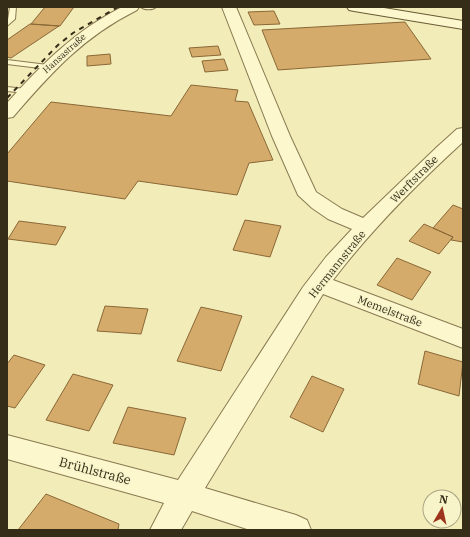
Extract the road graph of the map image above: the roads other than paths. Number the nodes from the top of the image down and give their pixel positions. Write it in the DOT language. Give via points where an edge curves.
graph roads {
  1 [pos="13,7"];
  2 [pos="132,7"];
  3 [pos="144,7"];
  4 [pos="153,7"];
  5 [pos="229,7"];
  6 [pos="354,7"];
  7 [pos="404,7"];
  8 [pos="463,16"];
  9 [pos="7,24"];
  10 [pos="463,25"];
  11 [pos="7,62"];
  12 [pos="48,67"];
  13 [pos="7,89"];
  14 [pos="26,91"];
  15 [pos="7,113"];
  16 [pos="463,132"];
  17 [pos="366,227"];
  18 [pos="318,284"];
  19 [pos="463,339"];
  20 [pos="7,446"];
  21 [pos="184,495"];
  22 [pos="165,530"];
  23 [pos="296,530"];
  1 -- 9 [label="lane" via="12,19"];
  2 -- 12 [label="street, Hansastraße" via="86,33"];
  3 -- 4 [label="lane"];
  5 -- 17 [label="street, Hermannstraße" via="281,136 308,195 335,214"];
  6 -- 10 [label="street"];
  7 -- 8 [label="street"];
  11 -- 12 [label="lane"];
  12 -- 14 [label="street, Hansastraße"];
  13 -- 14 [label="lane"];
  14 -- 15 [label="street, Hansastraße"];
  16 -- 17 [label="street, Werftstraße"];
  17 -- 18 [label="street, Hermannstraße"];
  18 -- 19 [label="street, Memelstraße"];
  18 -- 21 [label="street, Hermannstraße"];
  20 -- 21 [label="street, Brühlstraße"];
  21 -- 22 [label="street, Hermannstraße"];
  21 -- 23 [label="street, Brühlstraße"];
}
